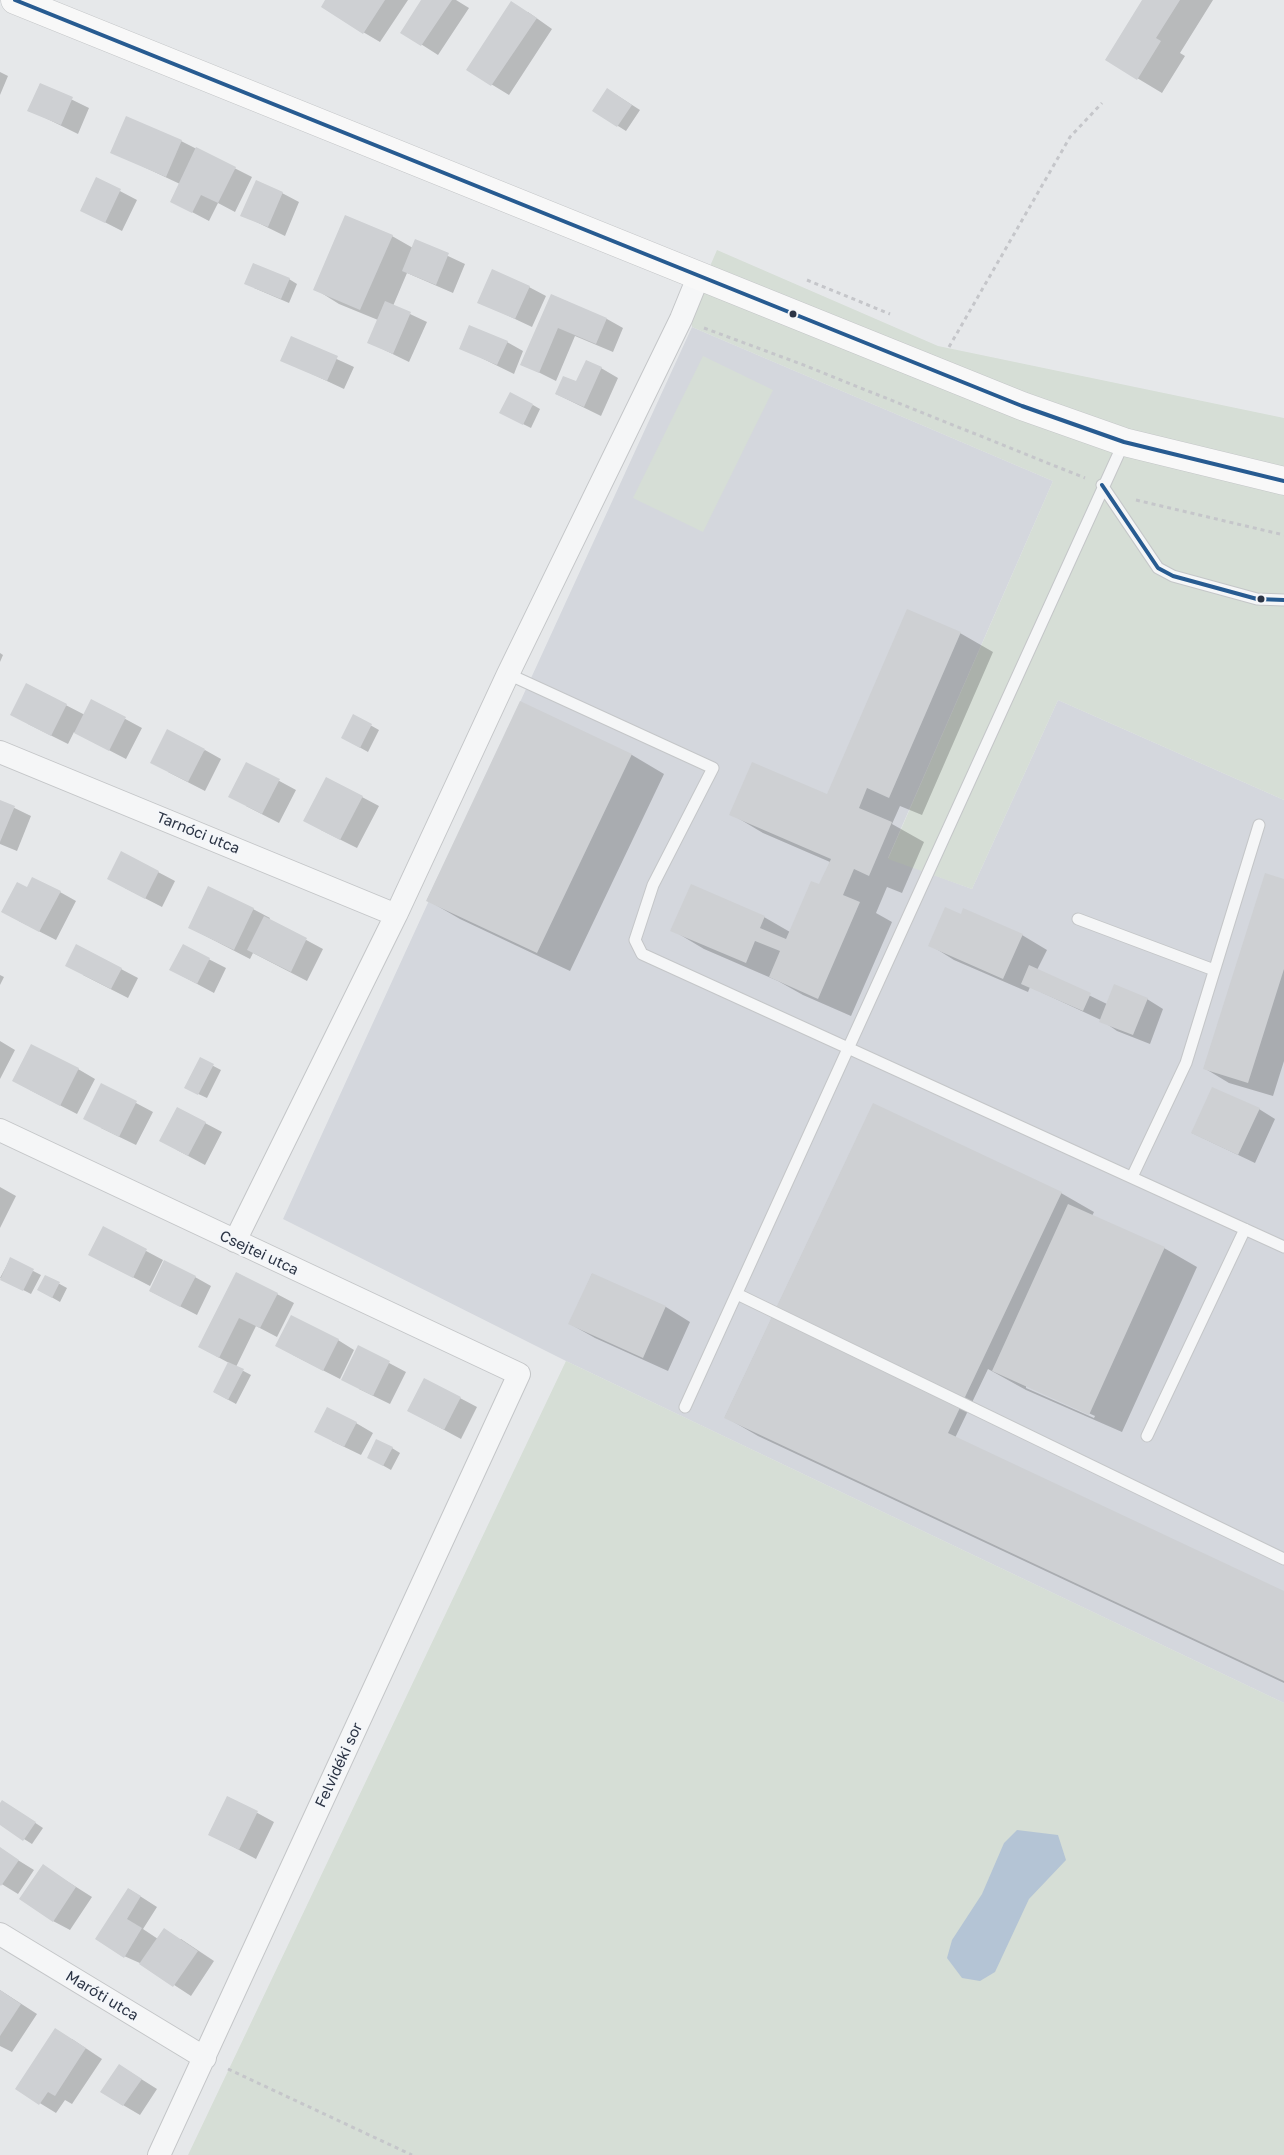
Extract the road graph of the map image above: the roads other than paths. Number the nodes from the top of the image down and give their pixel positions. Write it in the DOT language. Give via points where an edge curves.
graph roads {
  1 [pos="15,0"];
  2 [pos="699,275"];
  3 [pos="1124,442"];
  4 [pos="1284,482"];
  5 [pos="1102,485"];
  6 [pos="1284,600"];
  7 [pos="508,674"];
  8 [pos="0,752"];
  9 [pos="1259,825"];
  10 [pos="396,914"];
  11 [pos="1078,919"];
  12 [pos="1214,970"];
  13 [pos="847,1047"];
  14 [pos="0,1130"];
  15 [pos="1132,1177"];
  16 [pos="1245,1229"];
  17 [pos="235,1242"];
  18 [pos="1284,1247"];
  19 [pos="737,1294"];
  20 [pos="518,1374"];
  21 [pos="685,1407"];
  22 [pos="1147,1436"];
  23 [pos="1284,1559"];
  24 [pos="0,1934"];
  25 [pos="205,2058"];
  26 [pos="159,2155"];
  1 -- 2 [label="street"];
  2 -- 3 [label="street" via="1022,406"];
  2 -- 7 [label="street"];
  3 -- 4 [label="street"];
  3 -- 5 [label="lane"];
  5 -- 6 [label="lane" via="1158,568 1173,576 1257,599"];
  5 -- 13 [label="lane" via="921,891"];
  7 -- 10 [label="street"];
  7 -- 13 [label="lane" via="713,768 653,885 635,940 642,954"];
  8 -- 10 [label="street, Tarnóci utca"];
  9 -- 12 [label="lane"];
  10 -- 17 [label="street"];
  11 -- 12 [label="lane"];
  12 -- 15 [label="lane" via="1186,1064"];
  13 -- 15 [label="lane"];
  13 -- 19 [label="lane"];
  14 -- 17 [label="street, Csejtei utca"];
  15 -- 16 [label="lane"];
  16 -- 18 [label="lane"];
  16 -- 22 [label="lane"];
  17 -- 20 [label="street, Csejtei utca"];
  19 -- 21 [label="lane"];
  19 -- 23 [label="lane"];
  20 -- 25 [label="street, Felvidéki sor"];
  24 -- 25 [label="street, Maróti utca"];
  25 -- 26 [label="street, Felvidéki sor"];
}
